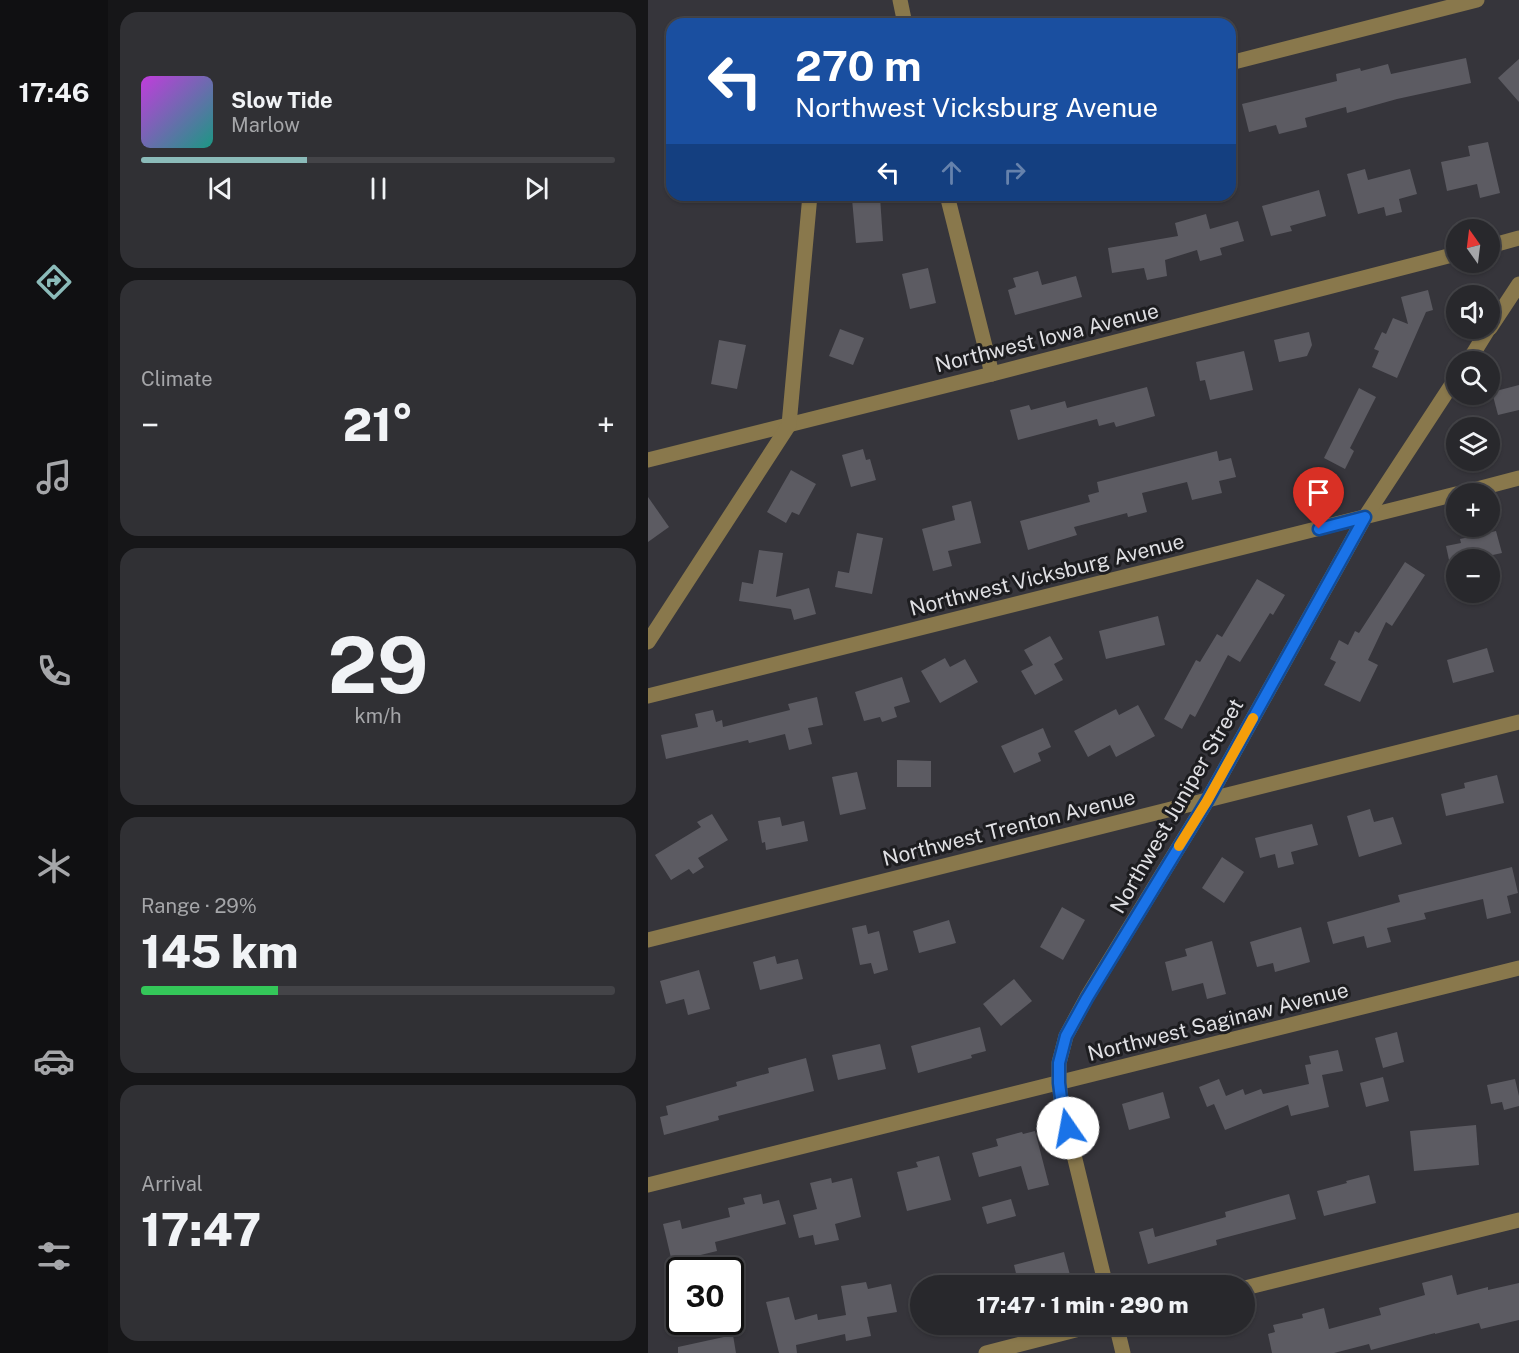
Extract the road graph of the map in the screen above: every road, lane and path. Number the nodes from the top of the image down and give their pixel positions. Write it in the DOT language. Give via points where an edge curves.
graph roads {
  1 [pos="900,0"];
  2 [pos="1477,0"];
  3 [pos="904,18"];
  4 [pos="1236,61"];
  5 [pos="809,201"];
  6 [pos="949,201"];
  7 [pos="1519,238"];
  8 [pos="1500,243"];
  9 [pos="1446,257"];
  10 [pos="1519,284"];
  11 [pos="1500,312"];
  12 [pos="992,374"];
  13 [pos="1446,393"];
  14 [pos="789,425"];
  15 [pos="648,460"];
  16 [pos="1519,478"];
  17 [pos="1500,483"];
  18 [pos="1446,497"];
  19 [pos="1365,517"];
  20 [pos="648,642"];
  21 [pos="648,696"];
  22 [pos="1519,723"];
  23 [pos="1207,801"];
  24 [pos="648,940"];
  25 [pos="1519,968"];
  26 [pos="1059,1083"];
  27 [pos="648,1185"];
  28 [pos="1519,1220"];
  29 [pos="1103,1275"];
  30 [pos="1255,1286"];
  31 [pos="1056,1335"];
  32 [pos="1119,1335"];
  33 [pos="986,1353"];
  34 [pos="1123,1353"];
  1 -- 3 [label="street"];
  2 -- 4 [label="street"];
  5 -- 14 [label="street"];
  6 -- 12 [label="street"];
  7 -- 8 [label="street"];
  9 -- 12 [label="street, Northwest Iowa Avenue"];
  10 -- 11 [label="street"];
  12 -- 14 [label="street, Northwest Iowa Avenue"];
  13 -- 19 [label="street, Northwest Juniper Street"];
  14 -- 15 [label="street, Northwest Iowa Avenue"];
  14 -- 20 [label="street"];
  16 -- 17 [label="street, Northwest Vicksburg Avenue"];
  18 -- 19 [label="street, Northwest Vicksburg Avenue"];
  19 -- 21 [label="street, Northwest Vicksburg Avenue"];
  19 -- 23 [label="street, Northwest Juniper Street"];
  22 -- 23 [label="street, Northwest Trenton Avenue"];
  23 -- 24 [label="street, Northwest Trenton Avenue"];
  23 -- 26 [label="street, Northwest Juniper Street" via="1066,1036"];
  25 -- 26 [label="street, Northwest Saginaw Avenue"];
  26 -- 27 [label="street, Northwest Saginaw Avenue"];
  26 -- 29 [label="street, Northwest Juniper Street"];
  28 -- 30 [label="street"];
  31 -- 33 [label="street"];
  32 -- 34 [label="street"];
}
